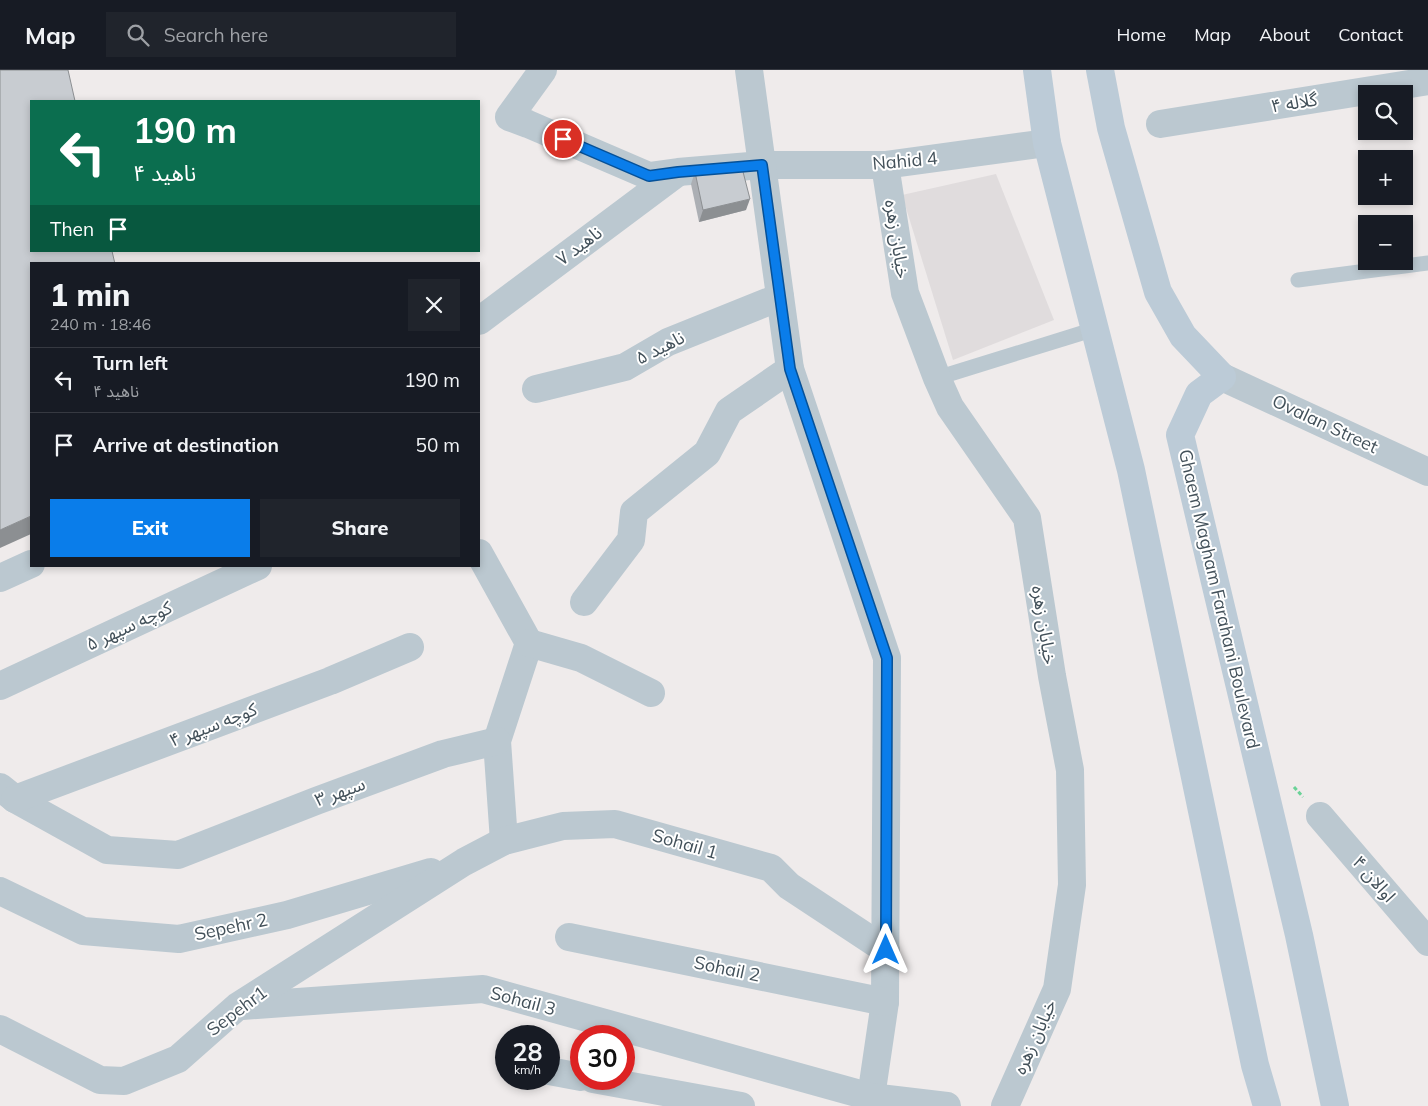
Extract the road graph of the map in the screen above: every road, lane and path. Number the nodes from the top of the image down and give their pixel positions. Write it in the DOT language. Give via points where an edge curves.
graph roads {
  1 [pos="543,70"];
  2 [pos="749,70"];
  3 [pos="1036,70"];
  4 [pos="1100,70"];
  5 [pos="1428,81"];
  6 [pos="1160,124"];
  7 [pos="1047,144"];
  8 [pos="762,165"];
  9 [pos="886,165"];
  10 [pos="678,172"];
  11 [pos="1428,263"];
  12 [pos="1298,280"];
  13 [pos="780,297"];
  14 [pos="480,320"];
  15 [pos="1094,329"];
  16 [pos="790,369"];
  17 [pos="1222,377"];
  18 [pos="938,378"];
  19 [pos="536,389"];
  20 [pos="1428,472"];
  21 [pos="480,555"];
  22 [pos="30,564"];
  23 [pos="256,567"];
  24 [pos="0,578"];
  25 [pos="584,602"];
  26 [pos="529,643"];
  27 [pos="410,647"];
  28 [pos="0,686"];
  29 [pos="652,693"];
  30 [pos="497,740"];
  31 [pos="7,793"];
  32 [pos="1320,816"];
  33 [pos="504,841"];
  34 [pos="464,862"];
  35 [pos="0,891"];
  36 [pos="569,937"];
  37 [pos="1428,942"];
  38 [pos="886,950"];
  39 [pos="885,1002"];
  40 [pos="238,1006"];
  41 [pos="0,1029"];
  42 [pos="635,1087"];
  43 [pos="871,1097"];
  44 [pos="741,1106"];
  45 [pos="947,1106"];
  46 [pos="1005,1106"];
  47 [pos="1267,1106"];
  48 [pos="1335,1106"];
  1 -- 10 [label="street, Nahid 4" via="509,117 649,176"];
  2 -- 8 [label="street"];
  3 -- 7 [label="main road"];
  4 -- 17 [label="main road" via="1112,128 1158,292 1182,336"];
  5 -- 6 [label="street, گلاله ۴"];
  7 -- 9 [label="street, Nahid 4"];
  7 -- 15 [label="main road"];
  8 -- 9 [label="street, Nahid 4"];
  8 -- 10 [label="street, Nahid 4"];
  8 -- 13 [label="street"];
  9 -- 18 [label="street, خیابان زهره" via="905,293"];
  10 -- 14 [label="street, ناهید ۷"];
  11 -- 12 [label="lane"];
  13 -- 16 [label="street"];
  13 -- 19 [label="street, ناهید ۵" via="668,342 625,367"];
  15 -- 18 [label="lane"];
  15 -- 47 [label="main road" via="1131,470 1255,1065"];
  16 -- 25 [label="street" via="729,411 707,453 634,512 631,540"];
  16 -- 38 [label="street" via="887,658"];
  17 -- 20 [label="street, Ovalan Street"];
  17 -- 48 [label="main road, Ghaem Magham Farahani Boulevard" via="1199,394 1180,435 1299,935"];
  18 -- 46 [label="street, خیابان زهره" via="950,407 1027,518 1070,770 1072,885 1057,989"];
  21 -- 26 [label="street"];
  22 -- 24 [label="street"];
  23 -- 28 [label="street, کوچه سپهر ۵"];
  26 -- 29 [label="street" via="581,658"];
  26 -- 30 [label="street"];
  27 -- 31 [label="street, کوچه سپهر ۴" via="330,681"];
  30 -- 31 [label="street, سپهر ۳" via="443,754 178,855 107,850"];
  30 -- 33 [label="street"];
  32 -- 37 [label="street, اوالان ۴"];
  33 -- 34 [label="street, Sohail 1"];
  33 -- 38 [label="street, Sohail 1" via="563,826 615,824 771,868 789,886"];
  34 -- 35 [label="street, Sepehr 2" via="287,915 179,939 83,931"];
  34 -- 40 [label="street, Sepehr1"];
  36 -- 39 [label="street, Sohail 2"];
  38 -- 39 [label="street"];
  39 -- 43 [label="street"];
  40 -- 41 [label="street, Sepehr1" via="178,1059 124,1081 100,1080"];
  40 -- 43 [label="street, Sohail 3" via="484,989"];
  42 -- 44 [label="street"];
  43 -- 45 [label="street, Sohail 3"];
}
